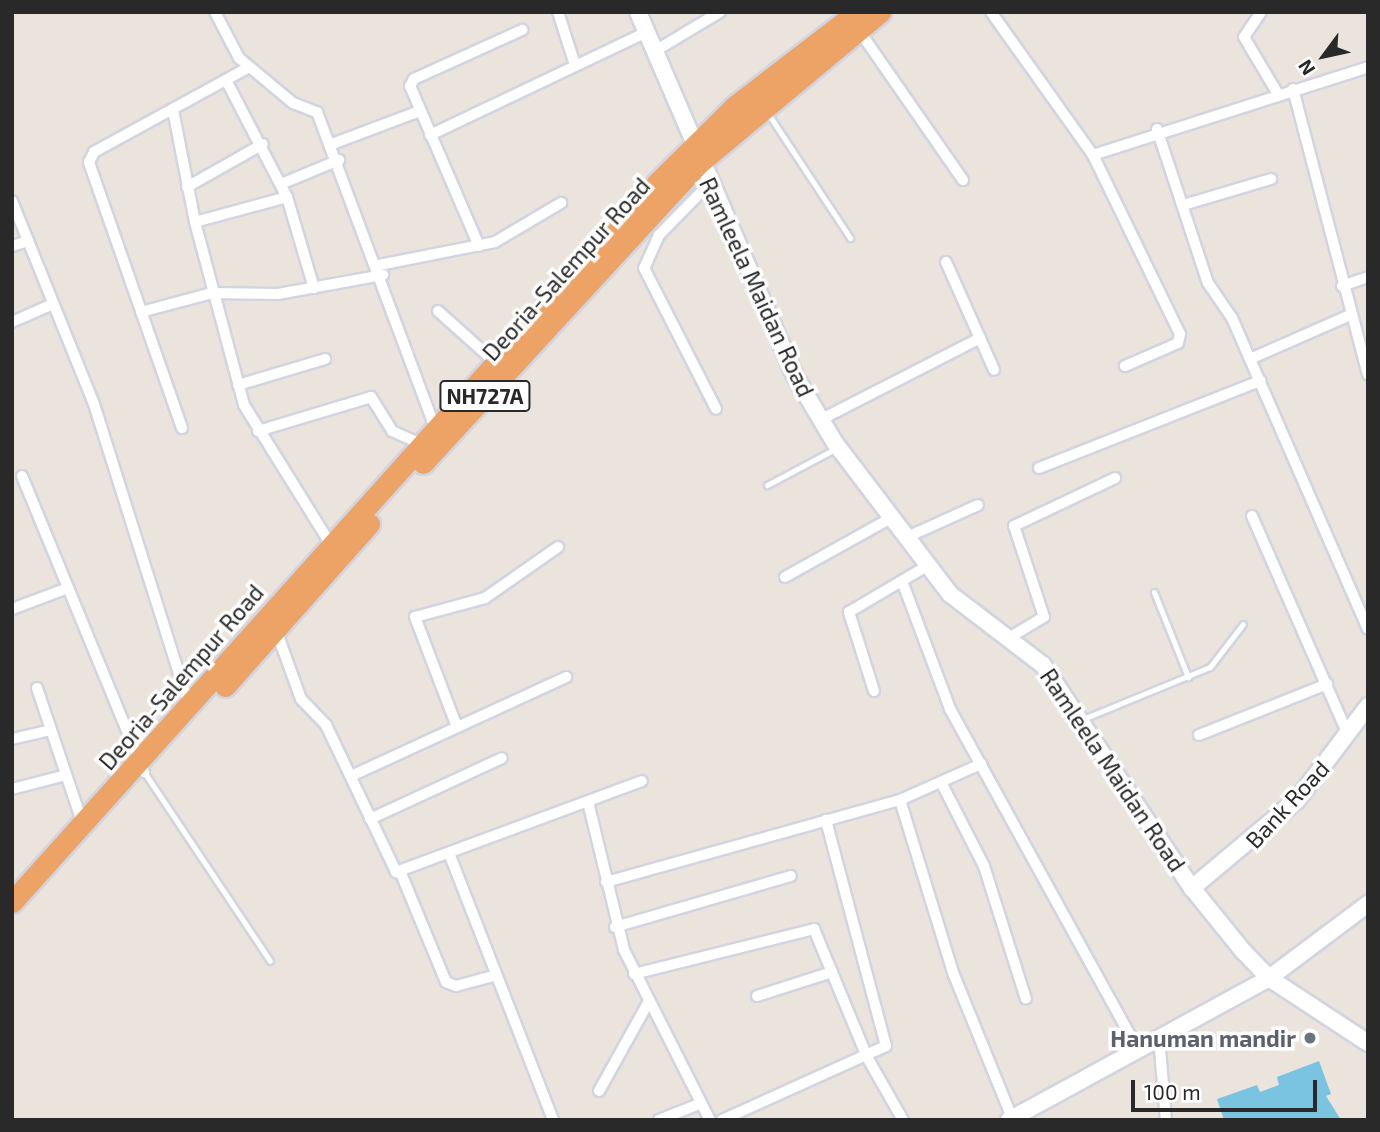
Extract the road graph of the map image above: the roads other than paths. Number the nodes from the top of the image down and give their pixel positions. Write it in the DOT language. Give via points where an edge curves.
graph roads {
  1 [pos="215,12"];
  2 [pos="558,12"];
  3 [pos="638,12"];
  4 [pos="720,12"];
  5 [pos="880,12"];
  6 [pos="991,12"];
  7 [pos="1261,12"];
  8 [pos="858,21"];
  9 [pos="522,30"];
  10 [pos="647,32"];
  11 [pos="655,51"];
  12 [pos="575,65"];
  13 [pos="248,67"];
  14 [pos="1368,67"];
  15 [pos="226,80"];
  16 [pos="1293,89"];
  17 [pos="1278,93"];
  18 [pos="764,107"];
  19 [pos="173,110"];
  20 [pos="417,112"];
  21 [pos="1157,130"];
  22 [pos="430,135"];
  23 [pos="263,144"];
  24 [pos="332,144"];
  25 [pos="696,154"];
  26 [pos="1093,155"];
  27 [pos="339,160"];
  28 [pos="1271,179"];
  29 [pos="963,180"];
  30 [pos="281,184"];
  31 [pos="709,184"];
  32 [pos="187,187"];
  33 [pos="287,197"];
  34 [pos="12,201"];
  35 [pos="561,203"];
  36 [pos="1183,205"];
  37 [pos="195,222"];
  38 [pos="850,238"];
  39 [pos="28,241"];
  40 [pos="12,246"];
  41 [pos="479,246"];
  42 [pos="946,262"];
  43 [pos="381,270"];
  44 [pos="1368,277"];
  45 [pos="1342,286"];
  46 [pos="314,288"];
  47 [pos="212,293"];
  48 [pos="54,304"];
  49 [pos="438,311"];
  50 [pos="141,312"];
  51 [pos="1350,315"];
  52 [pos="12,322"];
  53 [pos="980,338"];
  54 [pos="325,359"];
  55 [pos="1250,359"];
  56 [pos="495,362"];
  57 [pos="1125,366"];
  58 [pos="994,370"];
  59 [pos="1368,374"];
  60 [pos="1260,381"];
  61 [pos="238,385"];
  62 [pos="716,409"];
  63 [pos="820,420"];
  64 [pos="182,428"];
  65 [pos="435,428"];
  66 [pos="258,431"];
  67 [pos="421,444"];
  68 [pos="838,447"];
  69 [pos="1039,468"];
  70 [pos="22,476"];
  71 [pos="1115,478"];
  72 [pos="767,485"];
  73 [pos="978,505"];
  74 [pos="1252,516"];
  75 [pos="891,518"];
  76 [pos="905,538"];
  77 [pos="331,545"];
  78 [pos="558,547"];
  79 [pos="927,566"];
  80 [pos="785,576"];
  81 [pos="902,581"];
  82 [pos="68,588"];
  83 [pos="1154,593"];
  84 [pos="12,609"];
  85 [pos="1244,624"];
  86 [pos="1368,629"];
  87 [pos="276,630"];
  88 [pos="1012,636"];
  89 [pos="566,677"];
  90 [pos="1188,677"];
  91 [pos="1326,684"];
  92 [pos="37,688"];
  93 [pos="874,691"];
  94 [pos="189,705"];
  95 [pos="1368,706"];
  96 [pos="1083,719"];
  97 [pos="457,727"];
  98 [pos="51,730"];
  99 [pos="1199,735"];
  100 [pos="1348,735"];
  101 [pos="12,739"];
  102 [pos="502,758"];
  103 [pos="981,764"];
  104 [pos="141,767"];
  105 [pos="66,775"];
  106 [pos="351,776"];
  107 [pos="642,781"];
  108 [pos="942,784"];
  109 [pos="12,789"];
  110 [pos="900,800"];
  111 [pos="588,802"];
  112 [pos="370,819"];
  113 [pos="826,820"];
  114 [pos="84,827"];
  115 [pos="449,853"];
  116 [pos="400,871"];
  117 [pos="791,876"];
  118 [pos="606,882"];
  119 [pos="1192,888"];
  120 [pos="14,901"];
  121 [pos="1368,904"];
  122 [pos="615,927"];
  123 [pos="270,961"];
  124 [pos="832,972"];
  125 [pos="634,974"];
  126 [pos="494,976"];
  127 [pos="1269,978"];
  128 [pos="757,996"];
  129 [pos="1026,999"];
  130 [pos="648,1003"];
  131 [pos="1159,1037"];
  132 [pos="1367,1041"];
  133 [pos="1138,1049"];
  134 [pos="867,1057"];
  135 [pos="599,1091"];
  136 [pos="699,1104"];
  137 [pos="1011,1119"];
  138 [pos="553,1120"];
  139 [pos="659,1120"];
  140 [pos="710,1120"];
  141 [pos="722,1120"];
  142 [pos="902,1120"];
  143 [pos="1166,1120"];
  1 -- 13 [label="street"];
  2 -- 12 [label="street"];
  3 -- 10 [label="street, Ramleela Maidan Road"];
  4 -- 11 [label="street"];
  5 -- 8 [label="highway, Deoria-Salempur Road / NH727A"];
  6 -- 26 [label="street"];
  7 -- 17 [label="street" via="1244,37"];
  8 -- 18 [label="highway, Deoria-Salempur Road / NH727A"];
  8 -- 25 [label="highway, Deoria-Salempur Road / NH727A"];
  8 -- 29 [label="street"];
  9 -- 20 [label="street" via="414,79 410,86"];
  10 -- 11 [label="street, Ramleela Maidan Road"];
  10 -- 12 [label="street"];
  11 -- 25 [label="street, Ramleela Maidan Road"];
  12 -- 22 [label="street"];
  13 -- 15 [label="street"];
  13 -- 24 [label="street" via="293,103 317,112"];
  14 -- 16 [label="street"];
  15 -- 19 [label="street"];
  15 -- 23 [label="street"];
  16 -- 17 [label="street"];
  16 -- 45 [label="street"];
  17 -- 21 [label="street"];
  18 -- 25 [label="highway, Deoria-Salempur Road / NH727A"];
  18 -- 38 [label="lane"];
  19 -- 32 [label="street"];
  19 -- 50 [label="street" via="94,152 89,162"];
  20 -- 22 [label="street"];
  20 -- 24 [label="street"];
  21 -- 26 [label="street"];
  21 -- 36 [label="street"];
  22 -- 41 [label="street"];
  23 -- 30 [label="street"];
  23 -- 32 [label="street"];
  24 -- 27 [label="street"];
  25 -- 31 [label="street, Ramleela Maidan Road"];
  25 -- 56 [label="highway, Deoria-Salempur Road / NH727A"];
  25 -- 87 [label="highway, Deoria-Salempur Road / NH727A"];
  26 -- 57 [label="street" via="1181,339"];
  27 -- 30 [label="street"];
  27 -- 43 [label="street"];
  28 -- 36 [label="street"];
  30 -- 33 [label="street"];
  31 -- 62 [label="street" via="659,235 644,268"];
  31 -- 63 [label="street, Ramleela Maidan Road"];
  32 -- 37 [label="street"];
  33 -- 37 [label="street"];
  33 -- 46 [label="street"];
  34 -- 39 [label="street"];
  35 -- 41 [label="street"];
  36 -- 55 [label="street" via="1208,283"];
  37 -- 47 [label="street"];
  39 -- 40 [label="street"];
  39 -- 48 [label="street"];
  41 -- 43 [label="street"];
  42 -- 53 [label="street"];
  43 -- 46 [label="street"];
  43 -- 65 [label="street"];
  44 -- 45 [label="street"];
  45 -- 51 [label="street"];
  46 -- 47 [label="street"];
  47 -- 50 [label="street"];
  47 -- 61 [label="street"];
  48 -- 52 [label="street"];
  48 -- 94 [label="street" via="94,404"];
  49 -- 56 [label="street"];
  50 -- 64 [label="street"];
  51 -- 55 [label="street"];
  51 -- 59 [label="street"];
  53 -- 58 [label="street"];
  53 -- 63 [label="street"];
  54 -- 61 [label="street"];
  55 -- 60 [label="street"];
  56 -- 65 [label="highway, Deoria-Salempur Road / NH727A"];
  60 -- 69 [label="street"];
  60 -- 86 [label="street"];
  61 -- 66 [label="street"];
  63 -- 68 [label="street, Ramleela Maidan Road"];
  65 -- 67 [label="highway, Deoria-Salempur Road / NH727A"];
  66 -- 67 [label="street" via="371,397 392,431"];
  66 -- 77 [label="street"];
  67 -- 77 [label="highway, Deoria-Salempur Road / NH727A"];
  68 -- 72 [label="lane"];
  68 -- 75 [label="street, Ramleela Maidan Road"];
  70 -- 82 [label="street"];
  71 -- 88 [label="street" via="1013,526 1044,617"];
  73 -- 76 [label="street"];
  74 -- 91 [label="street"];
  75 -- 76 [label="street, Ramleela Maidan Road"];
  75 -- 80 [label="street"];
  76 -- 79 [label="street, Ramleela Maidan Road"];
  77 -- 94 [label="highway, Deoria-Salempur Road / NH727A"];
  78 -- 97 [label="street" via="485,598 415,617"];
  79 -- 81 [label="street"];
  79 -- 88 [label="street, Ramleela Maidan Road" via="950,594"];
  81 -- 93 [label="street" via="849,612"];
  81 -- 103 [label="street" via="940,687"];
  82 -- 84 [label="street"];
  82 -- 104 [label="street"];
  83 -- 90 [label="lane"];
  85 -- 90 [label="lane" via="1220,659"];
  87 -- 104 [label="highway, Deoria-Salempur Road / NH727A"];
  87 -- 106 [label="street" via="300,699 322,718"];
  88 -- 96 [label="street, Ramleela Maidan Road" via="1043,665"];
  89 -- 97 [label="street"];
  90 -- 96 [label="lane"];
  91 -- 99 [label="street"];
  91 -- 100 [label="street"];
  92 -- 98 [label="street"];
  94 -- 104 [label="highway, Deoria-Salempur Road / NH727A"];
  95 -- 100 [label="street, Bank Road"];
  96 -- 119 [label="street, Ramleela Maidan Road"];
  97 -- 106 [label="street"];
  98 -- 101 [label="street"];
  98 -- 105 [label="street"];
  100 -- 119 [label="street, Bank Road" via="1297,800"];
  102 -- 112 [label="street"];
  103 -- 108 [label="street"];
  103 -- 133 [label="street"];
  104 -- 114 [label="highway, Deoria-Salempur Road / NH727A"];
  104 -- 123 [label="lane"];
  105 -- 109 [label="street"];
  105 -- 114 [label="street"];
  106 -- 112 [label="street"];
  107 -- 111 [label="street"];
  108 -- 110 [label="street"];
  108 -- 129 [label="street" via="988,877"];
  110 -- 113 [label="street"];
  110 -- 137 [label="street" via="954,975"];
  111 -- 115 [label="street"];
  111 -- 118 [label="street"];
  112 -- 116 [label="street"];
  113 -- 118 [label="street"];
  113 -- 134 [label="street" via="886,1041"];
  114 -- 120 [label="highway, NH727A"];
  115 -- 116 [label="street"];
  115 -- 126 [label="street"];
  116 -- 126 [label="street" via="446,982 456,986"];
  117 -- 122 [label="street"];
  118 -- 122 [label="street"];
  119 -- 127 [label="street, Ramleela Maidan Road"];
  121 -- 127 [label="street"];
  122 -- 125 [label="street"];
  124 -- 125 [label="street" via="814,929"];
  124 -- 128 [label="street"];
  124 -- 134 [label="street"];
  125 -- 130 [label="street"];
  126 -- 138 [label="street"];
  127 -- 131 [label="street"];
  127 -- 132 [label="street, Ramleela Maidan Road"];
  130 -- 135 [label="street"];
  130 -- 136 [label="street"];
  131 -- 133 [label="street"];
  131 -- 143 [label="street"];
  133 -- 137 [label="street"];
  134 -- 141 [label="street"];
  134 -- 142 [label="street"];
  136 -- 139 [label="street"];
  136 -- 140 [label="street"];
}
